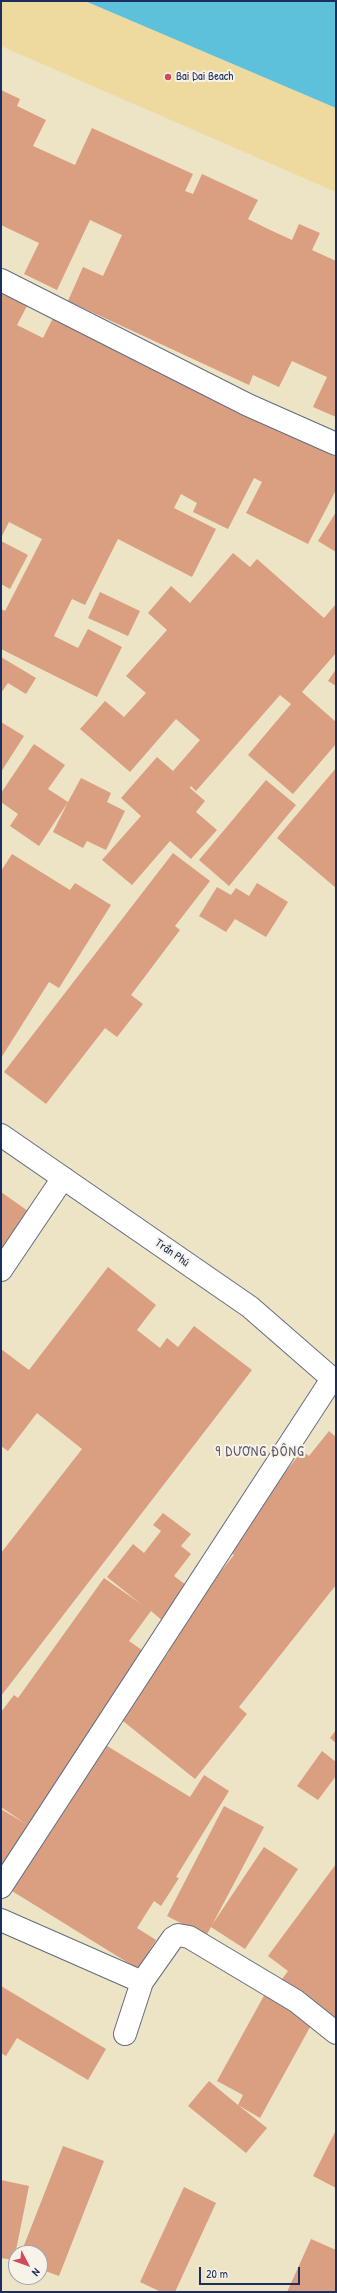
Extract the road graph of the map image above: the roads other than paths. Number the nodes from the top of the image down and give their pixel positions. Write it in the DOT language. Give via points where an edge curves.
graph roads {
  1 [pos="1,280"];
  2 [pos="336,444"];
  3 [pos="1,1135"];
  4 [pos="63,1178"];
  5 [pos="1,1270"];
  6 [pos="334,1380"];
  7 [pos="1,1887"];
  8 [pos="1,1920"];
  9 [pos="142,1982"];
  10 [pos="336,2033"];
  11 [pos="125,2034"];
  1 -- 2 [label="street" via="248,405"];
  3 -- 4 [label="street, Trần Phú"];
  4 -- 5 [label="street"];
  4 -- 6 [label="street, Trần Phú" via="250,1307"];
  6 -- 7 [label="street"];
  8 -- 9 [label="street"];
  9 -- 10 [label="street" via="173,1938 178,1935 189,1937 296,2001"];
  9 -- 11 [label="street"];
}
